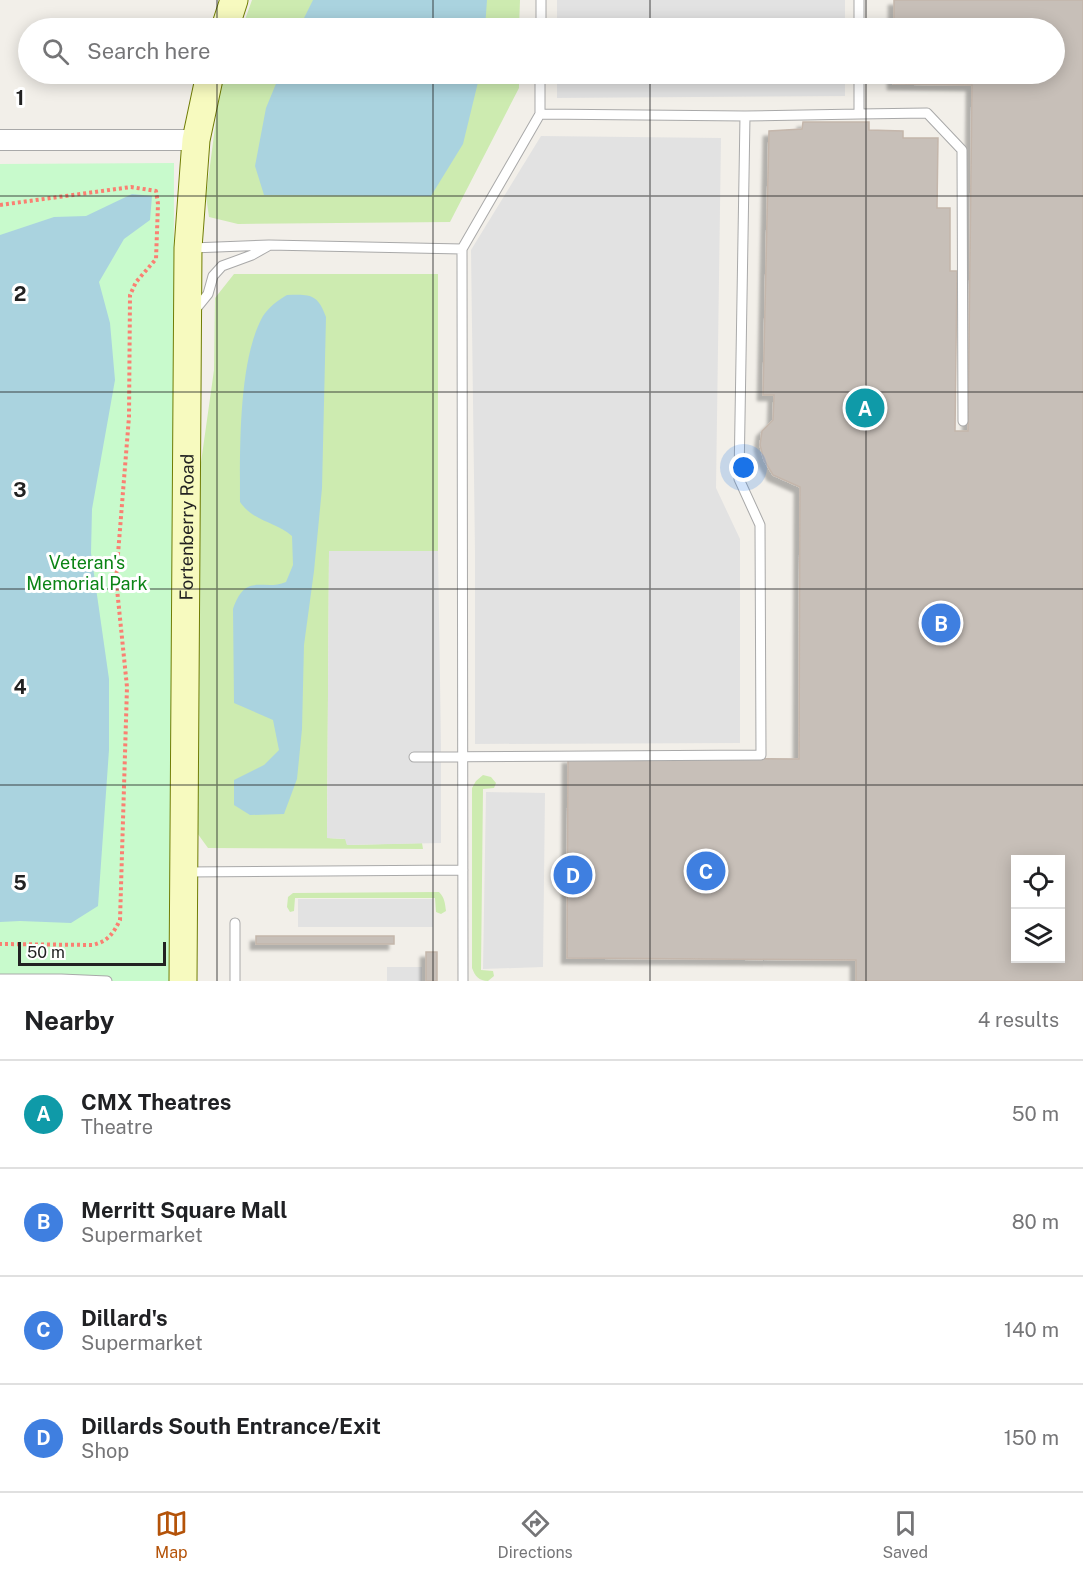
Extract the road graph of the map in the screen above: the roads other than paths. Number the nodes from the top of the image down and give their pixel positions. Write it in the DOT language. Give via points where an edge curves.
graph roads {
  1 [pos="234,0"];
  2 [pos="541,0"];
  3 [pos="859,0"];
  4 [pos="228,18"];
  5 [pos="541,18"];
  6 [pos="859,18"];
  7 [pos="208,84"];
  8 [pos="540,84"];
  9 [pos="859,84"];
  10 [pos="540,114"];
  11 [pos="859,114"];
  12 [pos="745,116"];
  13 [pos="0,140"];
  14 [pos="196,140"];
  15 [pos="269,245"];
  16 [pos="188,248"];
  17 [pos="462,249"];
  18 [pos="188,319"];
  19 [pos="963,421"];
  20 [pos="414,757"];
  21 [pos="463,757"];
  22 [pos="463,870"];
  23 [pos="184,872"];
  24 [pos="235,923"];
  25 [pos="0,979"];
  26 [pos="107,981"];
  27 [pos="183,981"];
  28 [pos="235,981"];
  29 [pos="463,981"];
  1 -- 4 [label="street"];
  2 -- 5 [label="lane"];
  3 -- 6 [label="lane"];
  7 -- 14 [label="street, Fortenberry Road"];
  8 -- 10 [label="lane"];
  9 -- 11 [label="lane"];
  10 -- 12 [label="lane"];
  10 -- 17 [label="lane"];
  11 -- 12 [label="lane"];
  11 -- 19 [label="lane" via="927,113 962,150"];
  12 -- 21 [label="lane" via="739,479 760,525 761,755"];
  13 -- 14 [label="street"];
  14 -- 16 [label="street, Fortenberry Road"];
  15 -- 16 [label="lane"];
  15 -- 17 [label="lane"];
  15 -- 18 [label="lane" via="222,266 213,276 208,294"];
  16 -- 18 [label="street, Fortenberry Road"];
  17 -- 21 [label="lane"];
  18 -- 23 [label="street, Fortenberry Road"];
  20 -- 21 [label="lane"];
  21 -- 22 [label="lane"];
  22 -- 23 [label="lane"];
  22 -- 29 [label="lane"];
  23 -- 27 [label="street, Fortenberry Road"];
  24 -- 28 [label="lane"];
  25 -- 26 [label="lane"];
}
